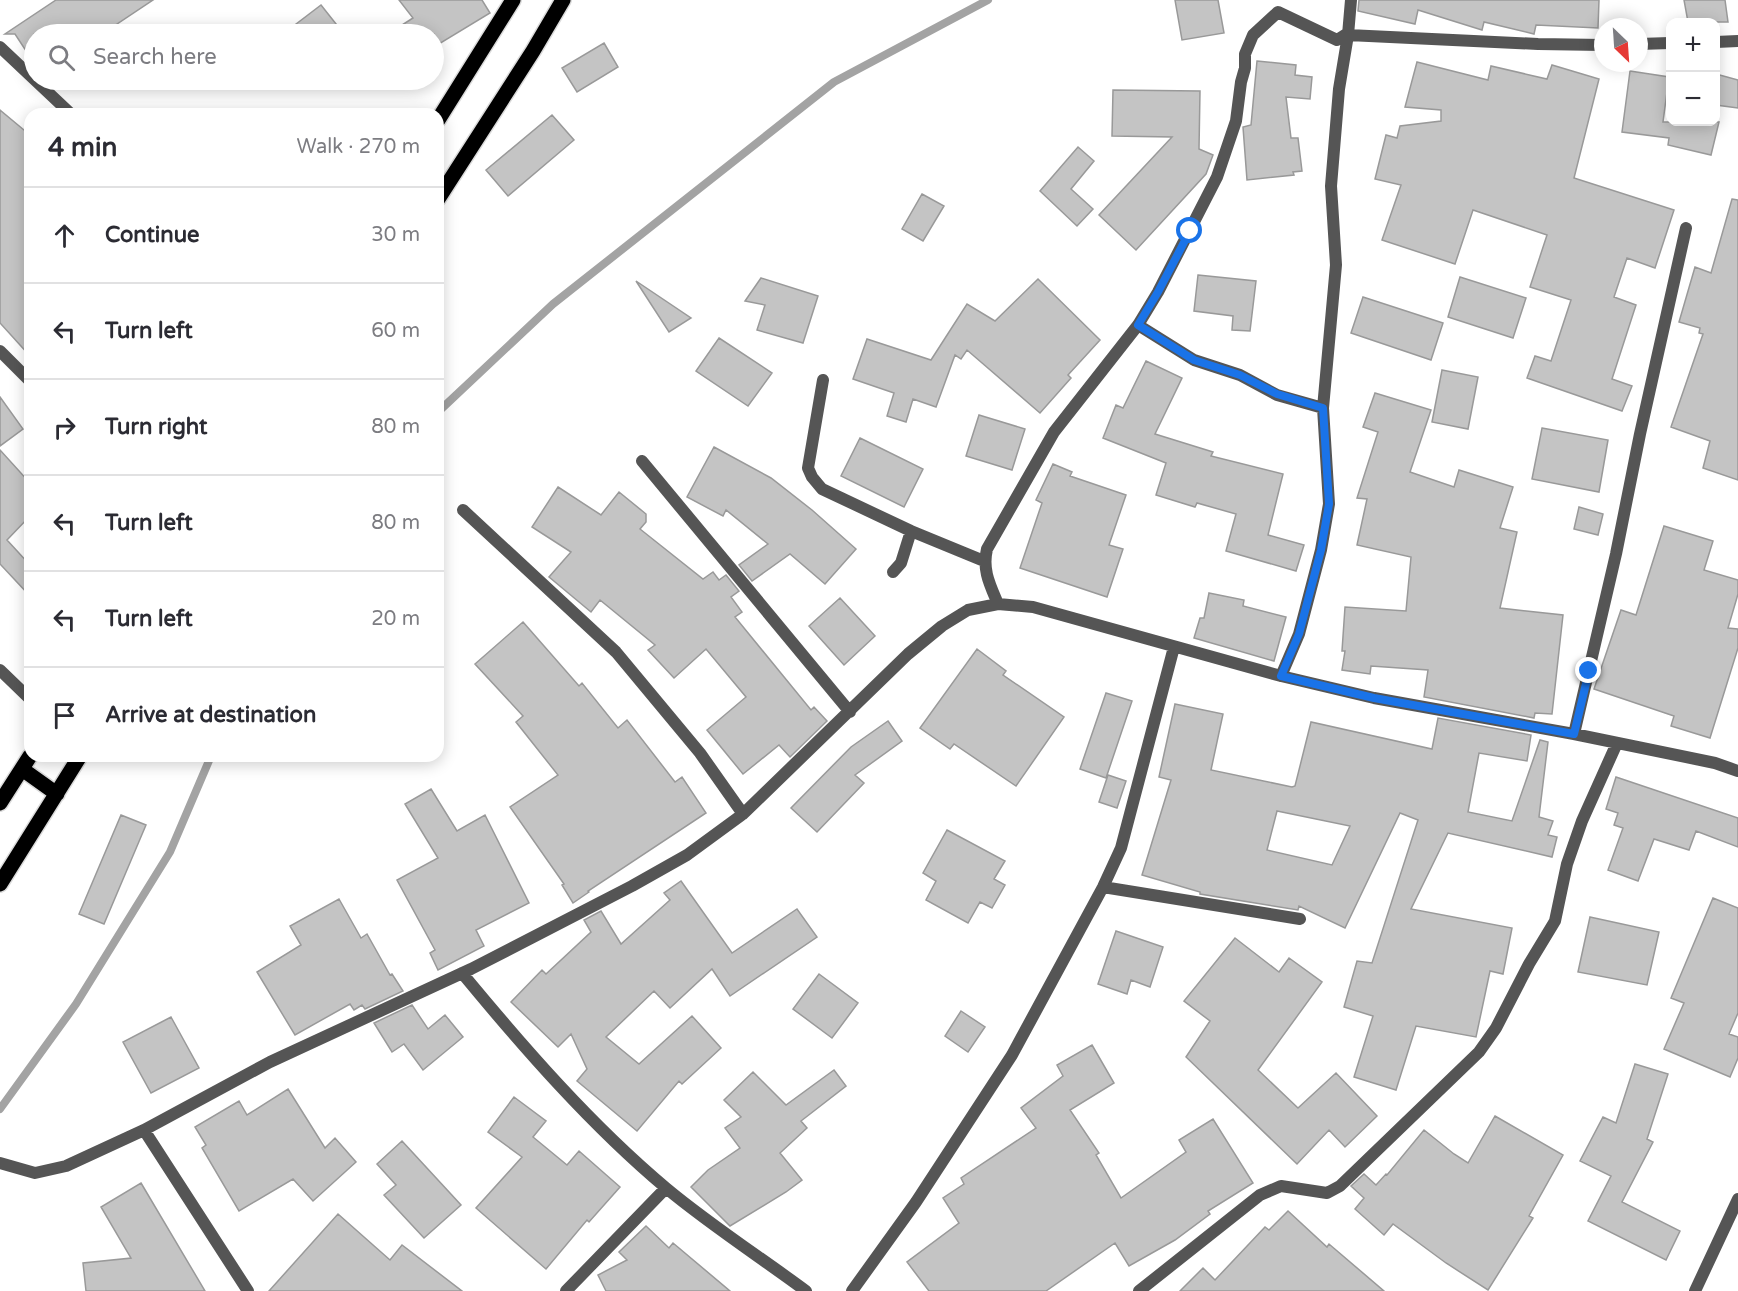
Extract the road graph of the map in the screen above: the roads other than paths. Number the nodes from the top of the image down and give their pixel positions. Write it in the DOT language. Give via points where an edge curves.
graph roads {
  1 [pos="513,0"];
  2 [pos="563,0"];
  3 [pos="1351,0"];
  4 [pos="1348,34"];
  5 [pos="1738,41"];
  6 [pos="1720,42"];
  7 [pos="1666,43"];
  8 [pos="1648,44"];
  9 [pos="1594,45"];
  10 [pos="0,47"];
  11 [pos="24,70"];
  12 [pos="46,90"];
  13 [pos="65,108"];
  14 [pos="444,110"];
  15 [pos="444,190"];
  16 [pos="1686,228"];
  17 [pos="1138,325"];
  18 [pos="0,351"];
  19 [pos="24,375"];
  20 [pos="823,380"];
  21 [pos="1323,408"];
  22 [pos="642,461"];
  23 [pos="462,510"];
  24 [pos="911,531"];
  25 [pos="984,561"];
  26 [pos="893,572"];
  27 [pos="998,604"];
  28 [pos="1174,647"];
  29 [pos="0,670"];
  30 [pos="1281,676"];
  31 [pos="24,693"];
  32 [pos="850,712"];
  33 [pos="1574,734"];
  34 [pos="1617,743"];
  35 [pos="26,762"];
  36 [pos="76,762"];
  37 [pos="1738,771"];
  38 [pos="57,794"];
  39 [pos="0,803"];
  40 [pos="743,814"];
  41 [pos="0,884"];
  42 [pos="1103,887"];
  43 [pos="1300,919"];
  44 [pos="462,973"];
  45 [pos="144,1130"];
  46 [pos="0,1163"];
  47 [pos="666,1188"];
  48 [pos="1738,1198"];
  49 [pos="248,1291"];
  50 [pos="566,1291"];
  51 [pos="806,1291"];
  52 [pos="852,1291"];
  53 [pos="1139,1291"];
  54 [pos="1695,1291"];
  1 -- 14 [label="main road"];
  2 -- 15 [label="main road"];
  3 -- 4 [label="street"];
  4 -- 9 [label="street"];
  4 -- 17 [label="street" via="1337,40 1278,12 1253,35 1245,54 1236,121 1217,177"];
  4 -- 21 [label="street" via="1338,89 1331,186 1336,265"];
  5 -- 6 [label="street"];
  7 -- 8 [label="street"];
  10 -- 11 [label="street"];
  12 -- 13 [label="street"];
  16 -- 33 [label="street"];
  17 -- 21 [label="street" via="1194,360"];
  17 -- 25 [label="street" via="1054,432 987,549"];
  18 -- 19 [label="street"];
  20 -- 24 [label="street" via="808,468 812,477 822,489"];
  21 -- 30 [label="street" via="1329,504 1299,634"];
  22 -- 32 [label="street"];
  23 -- 40 [label="street" via="616,652 700,753"];
  24 -- 25 [label="street"];
  24 -- 26 [label="street" via="901,563"];
  25 -- 27 [label="street"];
  27 -- 28 [label="street" via="1033,607"];
  27 -- 32 [label="street" via="968,610 942,626"];
  28 -- 30 [label="street"];
  28 -- 42 [label="street" via="1126,828"];
  29 -- 31 [label="street"];
  30 -- 33 [label="street" via="1374,698"];
  32 -- 40 [label="street"];
  33 -- 34 [label="street"];
  34 -- 37 [label="street"];
  34 -- 53 [label="street" via="1567,864 1556,921 1479,1052 1340,1186 1327,1193 1281,1186 1260,1195"];
  35 -- 38 [label="main road"];
  35 -- 39 [label="main road"];
  36 -- 38 [label="main road"];
  38 -- 41 [label="main road"];
  40 -- 44 [label="street" via="687,855"];
  42 -- 43 [label="street"];
  42 -- 52 [label="street" via="1012,1054 916,1202"];
  44 -- 45 [label="street" via="270,1062"];
  44 -- 47 [label="street" via="523,1045"];
  45 -- 46 [label="street" via="66,1166 35,1173"];
  45 -- 49 [label="street"];
  47 -- 50 [label="street"];
  47 -- 51 [label="street"];
  48 -- 54 [label="street"];
}
